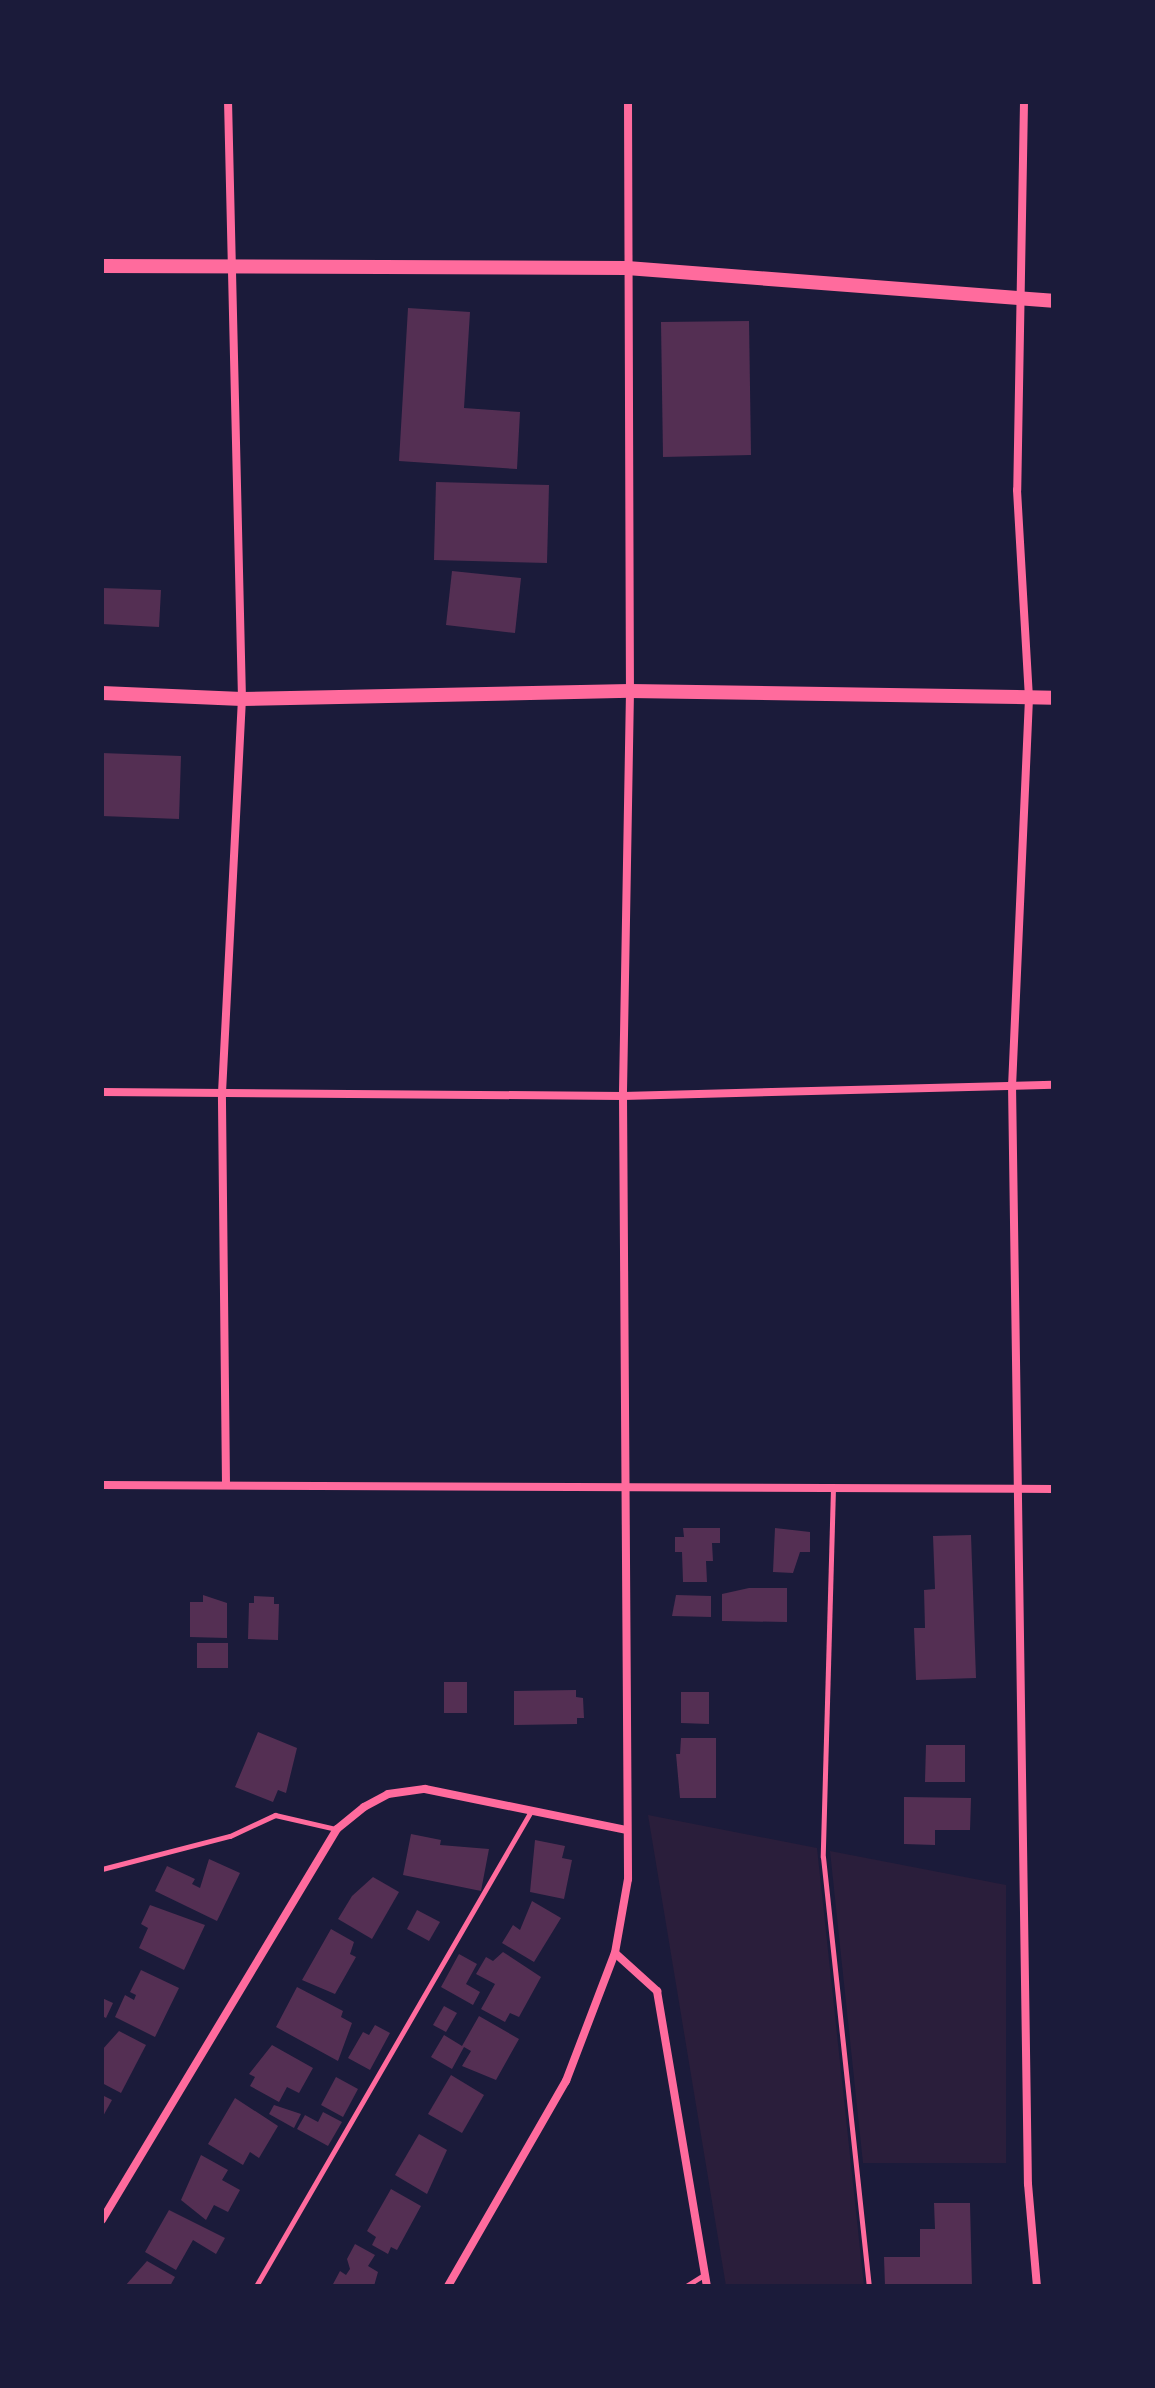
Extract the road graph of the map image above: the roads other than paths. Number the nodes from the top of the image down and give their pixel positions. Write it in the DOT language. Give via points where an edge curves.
graph roads {
  1 [pos="228,102"];
  2 [pos="628,102"];
  3 [pos="1024,102"];
  4 [pos="102,266"];
  5 [pos="231,266"];
  6 [pos="627,268"];
  7 [pos="1020,297"];
  8 [pos="1053,301"];
  9 [pos="630,691"];
  10 [pos="102,693"];
  11 [pos="1029,698"];
  12 [pos="1053,698"];
  13 [pos="242,699"];
  14 [pos="1012,1084"];
  15 [pos="1053,1085"];
  16 [pos="102,1092"];
  17 [pos="222,1093"];
  18 [pos="623,1096"];
  19 [pos="102,1485"];
  20 [pos="226,1485"];
  21 [pos="624,1488"];
  22 [pos="833,1488"];
  23 [pos="1016,1488"];
  24 [pos="1053,1489"];
  25 [pos="531,1811"];
  26 [pos="337,1829"];
  27 [pos="626,1830"];
  28 [pos="102,1869"];
  29 [pos="615,1953"];
  30 [pos="102,2220"];
  31 [pos="705,2274"];
  32 [pos="256,2286"];
  33 [pos="448,2286"];
  34 [pos="686,2286"];
  35 [pos="707,2286"];
  36 [pos="869,2286"];
  37 [pos="1037,2286"];
  1 -- 5 [label="street"];
  2 -- 6 [label="street"];
  3 -- 7 [label="street"];
  4 -- 5 [label="main road"];
  5 -- 6 [label="main road"];
  5 -- 13 [label="street"];
  6 -- 7 [label="main road"];
  6 -- 9 [label="street"];
  7 -- 8 [label="main road"];
  7 -- 11 [label="street" via="1017,490"];
  9 -- 11 [label="main road"];
  9 -- 13 [label="main road"];
  9 -- 18 [label="street"];
  10 -- 13 [label="main road"];
  11 -- 12 [label="main road"];
  11 -- 14 [label="street"];
  13 -- 17 [label="street"];
  14 -- 15 [label="street"];
  14 -- 18 [label="street"];
  14 -- 23 [label="street"];
  16 -- 17 [label="street"];
  17 -- 18 [label="street"];
  17 -- 20 [label="street"];
  18 -- 21 [label="street"];
  19 -- 20 [label="street"];
  20 -- 21 [label="street"];
  21 -- 22 [label="street"];
  21 -- 27 [label="street"];
  22 -- 23 [label="street"];
  22 -- 36 [label="lane" via="823,1857"];
  23 -- 24 [label="street"];
  23 -- 37 [label="street" via="1028,2184"];
  25 -- 26 [label="street" via="425,1789 388,1794"];
  25 -- 27 [label="street"];
  25 -- 32 [label="lane"];
  26 -- 28 [label="lane" via="275,1815 230,1836"];
  26 -- 30 [label="street"];
  27 -- 29 [label="street" via="628,1879"];
  29 -- 31 [label="street" via="657,1991"];
  29 -- 33 [label="street" via="566,2081"];
  31 -- 34 [label="lane"];
  31 -- 35 [label="street"];
}
